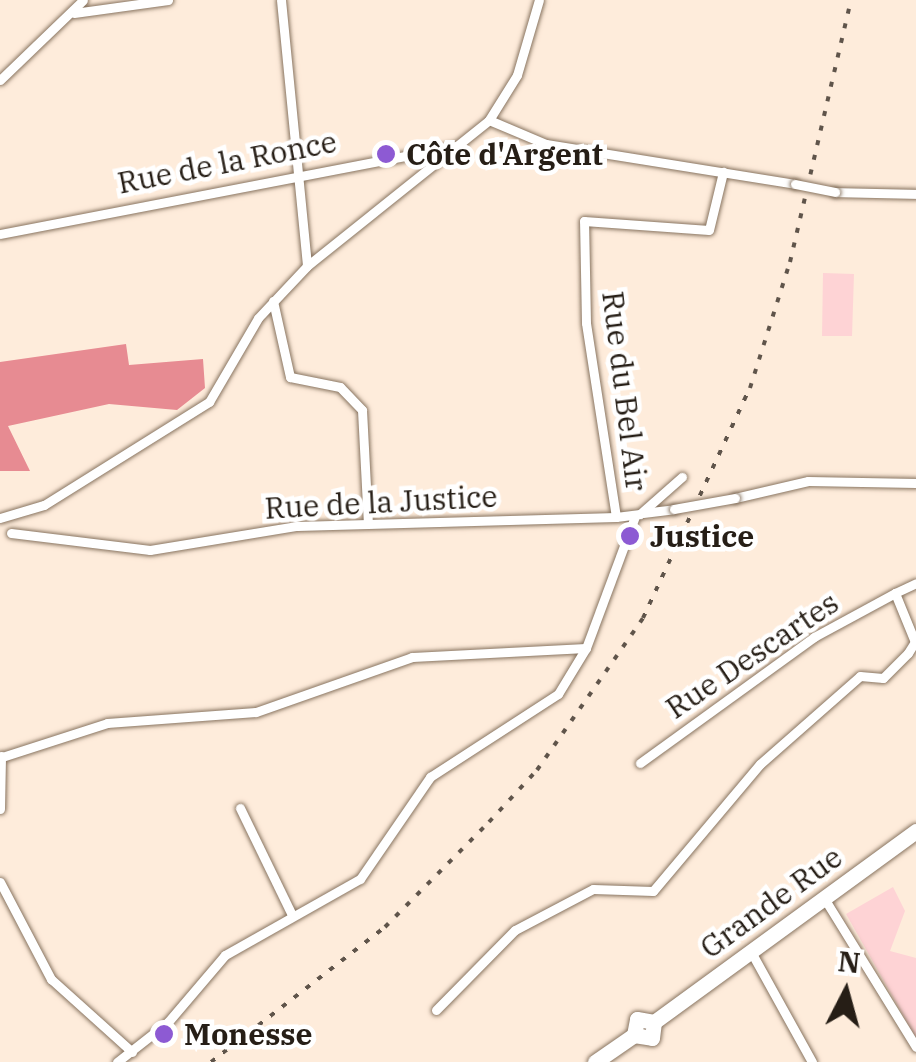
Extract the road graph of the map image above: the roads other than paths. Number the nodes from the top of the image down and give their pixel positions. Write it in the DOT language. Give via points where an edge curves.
graph roads {
  1 [pos="83,0"];
  2 [pos="168,0"];
  3 [pos="281,0"];
  4 [pos="540,0"];
  5 [pos="74,13"];
  6 [pos="0,80"];
  7 [pos="489,120"];
  8 [pos="464,144"];
  9 [pos="723,172"];
  10 [pos="294,174"];
  11 [pos="916,194"];
  12 [pos="0,234"];
  13 [pos="308,266"];
  14 [pos="272,301"];
  15 [pos="682,477"];
  16 [pos="916,483"];
  17 [pos="638,515"];
  18 [pos="0,518"];
  19 [pos="12,518"];
  20 [pos="616,518"];
  21 [pos="368,523"];
  22 [pos="5,533"];
  23 [pos="916,583"];
  24 [pos="895,593"];
  25 [pos="586,648"];
  26 [pos="1,756"];
  27 [pos="640,762"];
  28 [pos="240,808"];
  29 [pos="0,809"];
  30 [pos="916,832"];
  31 [pos="0,882"];
  32 [pos="824,898"];
  33 [pos="291,913"];
  34 [pos="750,950"];
  35 [pos="436,1010"];
  36 [pos="916,1047"];
  37 [pos="132,1052"];
  38 [pos="117,1062"];
  39 [pos="595,1062"];
  40 [pos="812,1062"];
  1 -- 5 [label="street"];
  2 -- 5 [label="street"];
  3 -- 10 [label="street"];
  4 -- 7 [label="street" via="517,76"];
  5 -- 6 [label="street"];
  7 -- 8 [label="street"];
  7 -- 9 [label="street" via="546,144"];
  8 -- 10 [label="street, Rue de la Ronce"];
  8 -- 13 [label="street"];
  9 -- 11 [label="street, bridge" via="835,192"];
  9 -- 20 [label="street, Rue du Bel Air" via="709,230 584,221 586,323"];
  10 -- 12 [label="street, Rue de la Ronce"];
  10 -- 13 [label="street"];
  13 -- 14 [label="street"];
  14 -- 19 [label="street" via="209,402"];
  14 -- 21 [label="street" via="290,377 340,388 362,410"];
  15 -- 17 [label="street"];
  16 -- 17 [label="street, Rue de la Justice, bridge" via="808,481"];
  17 -- 20 [label="street, Rue de la Justice"];
  17 -- 25 [label="street"];
  18 -- 19 [label="street"];
  19 -- 22 [label="street"];
  20 -- 21 [label="street, Rue de la Justice"];
  21 -- 22 [label="street, Rue de la Justice" via="160,550 101,551"];
  23 -- 24 [label="street, Rue Descartes"];
  24 -- 27 [label="street, Rue Descartes" via="814,637"];
  24 -- 35 [label="street" via="915,642 883,678 860,676 760,764 643,894 618,883 593,889 516,930"];
  25 -- 26 [label="street" via="412,657 256,712 108,723"];
  25 -- 33 [label="street" via="558,694 430,777 360,879"];
  26 -- 29 [label="street"];
  28 -- 33 [label="street"];
  30 -- 32 [label="main road, Grande Rue"];
  31 -- 37 [label="street" via="51,978"];
  32 -- 34 [label="main road, Grande Rue"];
  32 -- 36 [label="street"];
  33 -- 37 [label="street" via="225,955"];
  34 -- 39 [label="main road, Grande Rue" via="657,1020 652,1038 634,1035"];
  34 -- 40 [label="street"];
  37 -- 38 [label="street"];
}
